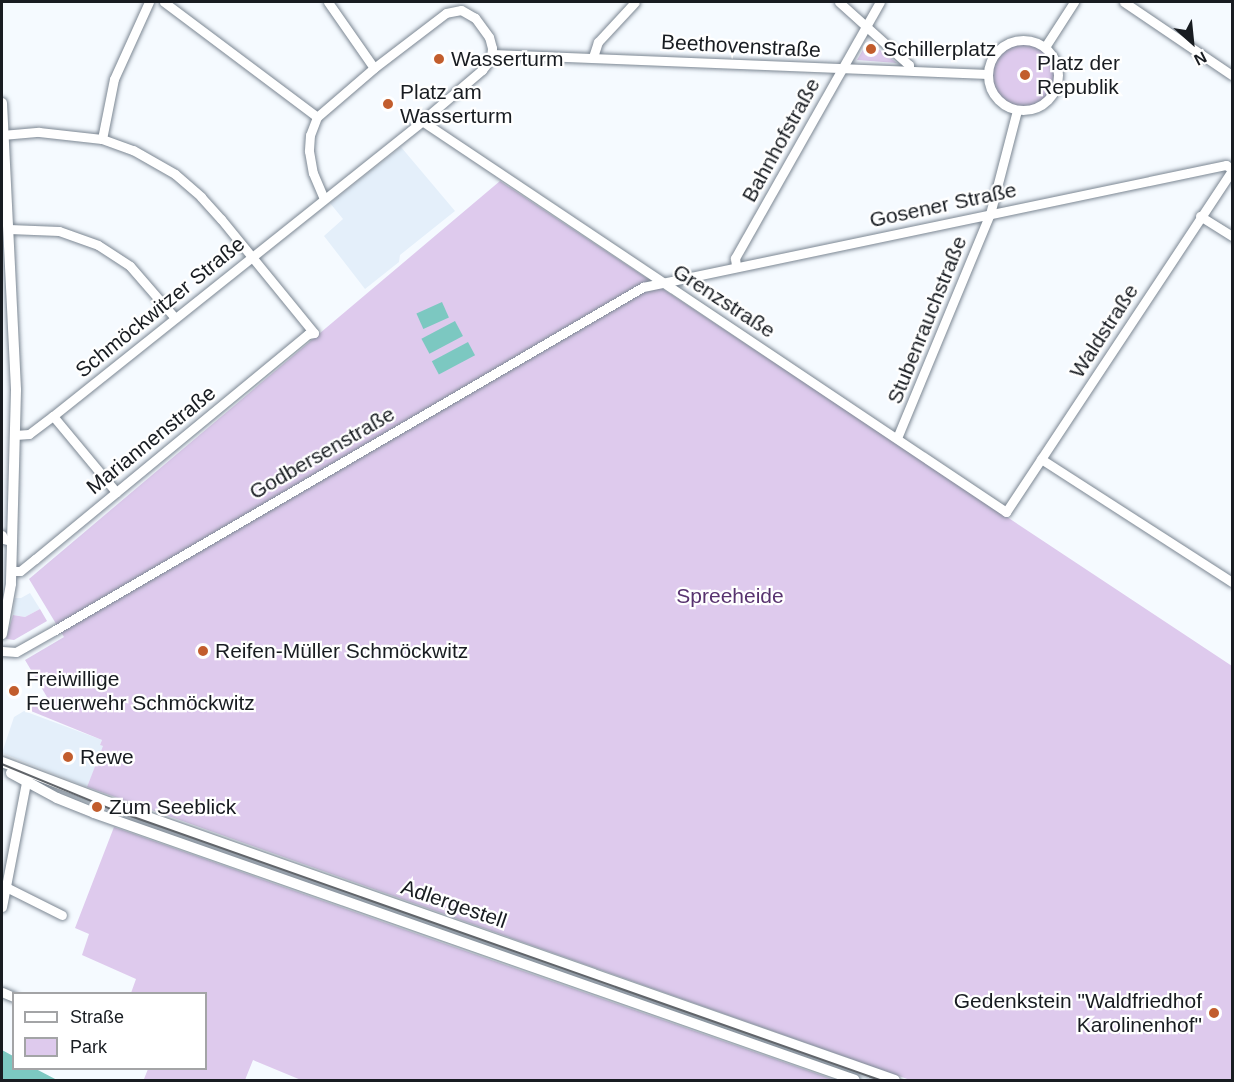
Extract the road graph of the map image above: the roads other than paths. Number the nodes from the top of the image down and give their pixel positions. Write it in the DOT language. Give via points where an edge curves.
graph roads {
  1 [pos="149,2"];
  2 [pos="164,2"];
  3 [pos="328,2"];
  4 [pos="635,2"];
  5 [pos="839,2"];
  6 [pos="880,2"];
  7 [pos="1074,2"];
  8 [pos="1124,2"];
  9 [pos="463,6"];
  10 [pos="866,27"];
  11 [pos="1045,47"];
  12 [pos="492,54"];
  13 [pos="593,57"];
  14 [pos="374,68"];
  15 [pos="842,68"];
  16 [pos="909,70"];
  17 [pos="988,74"];
  18 [pos="1233,75"];
  19 [pos="2,102"];
  20 [pos="1017,110"];
  21 [pos="317,117"];
  22 [pos="422,121"];
  23 [pos="3,135"];
  24 [pos="102,139"];
  25 [pos="1233,169"];
  26 [pos="324,199"];
  27 [pos="990,213"];
  28 [pos="1200,216"];
  29 [pos="9,229"];
  30 [pos="1233,236"];
  31 [pos="250,253"];
  32 [pos="736,266"];
  33 [pos="661,282"];
  34 [pos="175,318"];
  35 [pos="53,416"];
  36 [pos="15,435"];
  37 [pos="897,438"];
  38 [pos="1041,459"];
  39 [pos="116,492"];
  40 [pos="1006,512"];
  41 [pos="6,538"];
  42 [pos="1233,569"];
  43 [pos="11,572"];
  44 [pos="1230,580"];
  45 [pos="2,634"];
  46 [pos="2,651"];
  47 [pos="2,762"];
  48 [pos="2,768"];
  49 [pos="27,777"];
  50 [pos="3,886"];
  51 [pos="2,907"];
  52 [pos="62,915"];
  53 [pos="855,1080"];
  54 [pos="895,1080"];
  1 -- 24 [label="street" via="114,79"];
  2 -- 21 [label="street"];
  3 -- 14 [label="street"];
  4 -- 13 [label="street" via="598,42"];
  5 -- 10 [label="street"];
  6 -- 10 [label="street, Bahnhofstraße"];
  7 -- 11 [label="street"];
  8 -- 18 [label="street"];
  9 -- 12 [label="street" via="480,23"];
  9 -- 14 [label="street" via="432,22"];
  10 -- 15 [label="street, Bahnhofstraße"];
  10 -- 16 [label="street" via="909,65"];
  11 -- 17 [label="street" via="1029,40 1009,43 993,58"];
  11 -- 20 [label="street" via="1058,66 1057,87 1042,106"];
  12 -- 13 [label="street, Beethovenstraße"];
  12 -- 22 [label="street, Schmöckwitzer Straße" via="482,70"];
  13 -- 15 [label="street, Beethovenstraße"];
  14 -- 21 [label="street"];
  15 -- 16 [label="street, Beethovenstraße"];
  15 -- 32 [label="street, Bahnhofstraße" via="735,258"];
  16 -- 17 [label="street, Beethovenstraße"];
  17 -- 20 [label="street" via="994,96 1003,105"];
  19 -- 23 [label="main road"];
  20 -- 27 [label="street, Stubenrauchstraße"];
  21 -- 26 [label="street" via="309,151"];
  22 -- 26 [label="street, Schmöckwitzer Straße"];
  22 -- 33 [label="street, Grenzstraße"];
  23 -- 24 [label="street" via="38,132"];
  23 -- 29 [label="main road"];
  24 -- 31 [label="street" via="133,150 175,174 201,196"];
  25 -- 27 [label="street, Gosener Straße" via="1226,165"];
  25 -- 28 [label="street, Waldstraße"];
  26 -- 31 [label="street, Schmöckwitzer Straße"];
  27 -- 32 [label="street, Gosener Straße"];
  27 -- 37 [label="street, Stubenrauchstraße"];
  28 -- 30 [label="street"];
  28 -- 38 [label="street, Waldstraße"];
  29 -- 34 [label="street" via="59,231 98,245 132,268"];
  29 -- 36 [label="main road"];
  31 -- 34 [label="street, Schmöckwitzer Straße"];
  31 -- 39 [label="street, Mariannenstraße" via="314,333"];
  32 -- 33 [label="street, Gosener Straße"];
  33 -- 37 [label="street, Grenzstraße"];
  33 -- 46 [label="street, Godbersenstraße" via="636,290 16,652"];
  34 -- 35 [label="street, Schmöckwitzer Straße"];
  35 -- 36 [label="street, Schmöckwitzer Straße" via="29,434"];
  35 -- 39 [label="street"];
  36 -- 41 [label="main road"];
  37 -- 40 [label="street, Grenzstraße"];
  38 -- 40 [label="street, Waldstraße"];
  38 -- 44 [label="street"];
  39 -- 43 [label="street, Mariannenstraße" via="20,571"];
  41 -- 43 [label="main road"];
  42 -- 44 [label="street"];
  43 -- 45 [label="main road"];
  47 -- 49 [label="main road, Adlergestell"];
  48 -- 49 [label="main road, Adlergestell"];
  49 -- 50 [label="street"];
  49 -- 53 [label="main road, Adlergestell" via="57,798 104,817"];
  49 -- 54 [label="main road, Adlergestell"];
  50 -- 51 [label="street"];
  50 -- 52 [label="street"];
}
